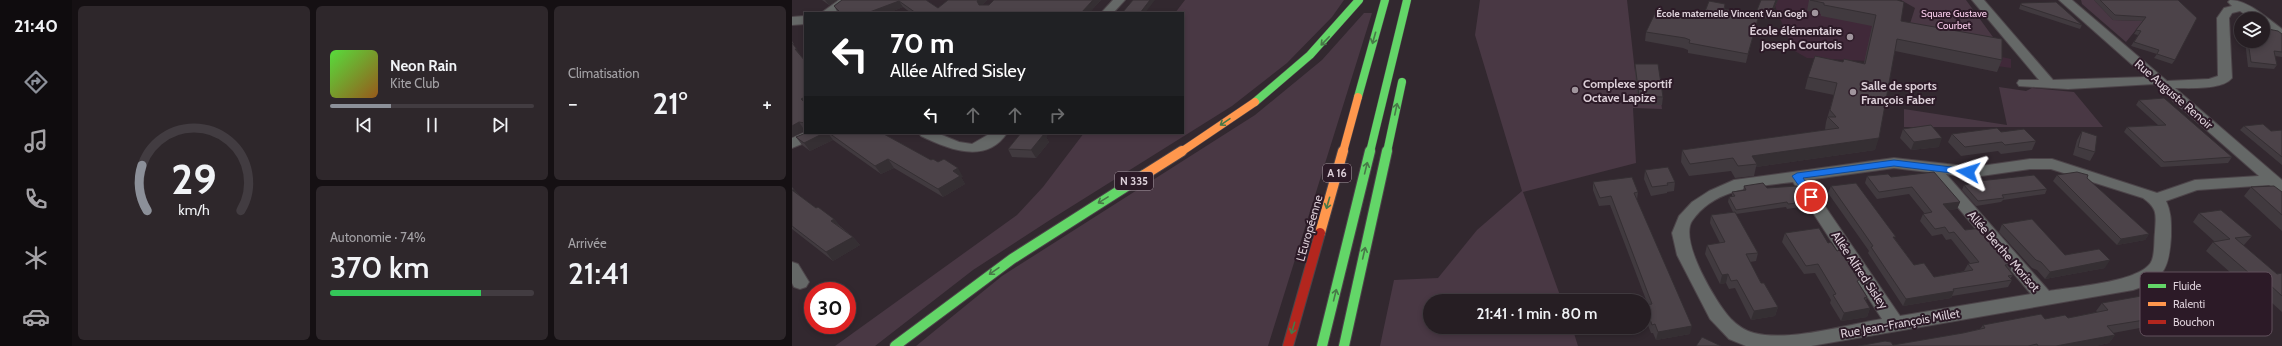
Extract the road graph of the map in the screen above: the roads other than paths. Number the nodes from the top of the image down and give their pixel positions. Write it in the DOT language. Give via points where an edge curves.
graph roads {
  1 [pos="847,0"];
  2 [pos="1119,0"];
  3 [pos="1359,0"];
  4 [pos="1385,0"];
  5 [pos="1407,0"];
  6 [pos="1978,0"];
  7 [pos="2065,0"];
  8 [pos="2237,4"];
  9 [pos="828,12"];
  10 [pos="1108,12"];
  11 [pos="2249,12"];
  12 [pos="804,20"];
  13 [pos="792,21"];
  14 [pos="2270,26"];
  15 [pos="2282,34"];
  16 [pos="1404,71"];
  17 [pos="2024,83"];
  18 [pos="2162,83"];
  19 [pos="2050,85"];
  20 [pos="814,134"];
  21 [pos="928,134"];
  22 [pos="998,134"];
  23 [pos="792,143"];
  24 [pos="1932,167"];
  25 [pos="1797,176"];
  26 [pos="2277,184"];
  27 [pos="2156,199"];
  28 [pos="2153,272"];
  29 [pos="2140,279"];
  30 [pos="2045,298"];
  31 [pos="1896,324"];
  32 [pos="895,346"];
  33 [pos="1288,346"];
  34 [pos="1322,346"];
  35 [pos="1344,346"];
  1 -- 9 [label="street"];
  2 -- 10 [label="street"];
  3 -- 32 [label="highway, N 335, one-way" via="1309,57 1251,104 1191,145 1016,255"];
  4 -- 33 [label="highway, L'Européenne / A 16, one-way"];
  34 -- 5 [label="highway, A 16, one-way"];
  6 -- 19 [label="street"];
  7 -- 18 [label="street, Rue Auguste Renoir"];
  8 -- 11 [label="street"];
  8 -- 18 [label="street" via="2228,10 2223,18 2225,78 2211,83"];
  12 -- 13 [label="street"];
  14 -- 15 [label="street"];
  35 -- 16 [label="highway, one-way"];
  17 -- 19 [label="street"];
  18 -- 19 [label="street"];
  18 -- 26 [label="street, Rue Auguste Renoir"];
  20 -- 23 [label="street"];
  21 -- 22 [label="street" via="966,150 978,147"];
  24 -- 25 [label="street, Rue Jean-François Millet" via="1887,163"];
  24 -- 27 [label="street, Rue Jean-François Millet" via="1974,172 2030,164 2052,164 2138,190"];
  24 -- 30 [label="street, Allée Berthe Morisot"];
  25 -- 31 [label="street, Allée Alfred Sisley"];
  25 -- 31 [label="street, Rue Jean-François Millet" via="1732,186 1702,203 1683,222 1680,233 1682,246 1714,314 1733,332 1751,340 1768,343 1785,343"];
  26 -- 27 [label="street" via="2195,185"];
  27 -- 28 [label="street, Rue Jean-François Millet" via="2165,217 2160,262"];
  29 -- 30 [label="street, Rue Jean-François Millet" via="2133,283"];
  30 -- 31 [label="street, Rue Jean-François Millet"];
}
